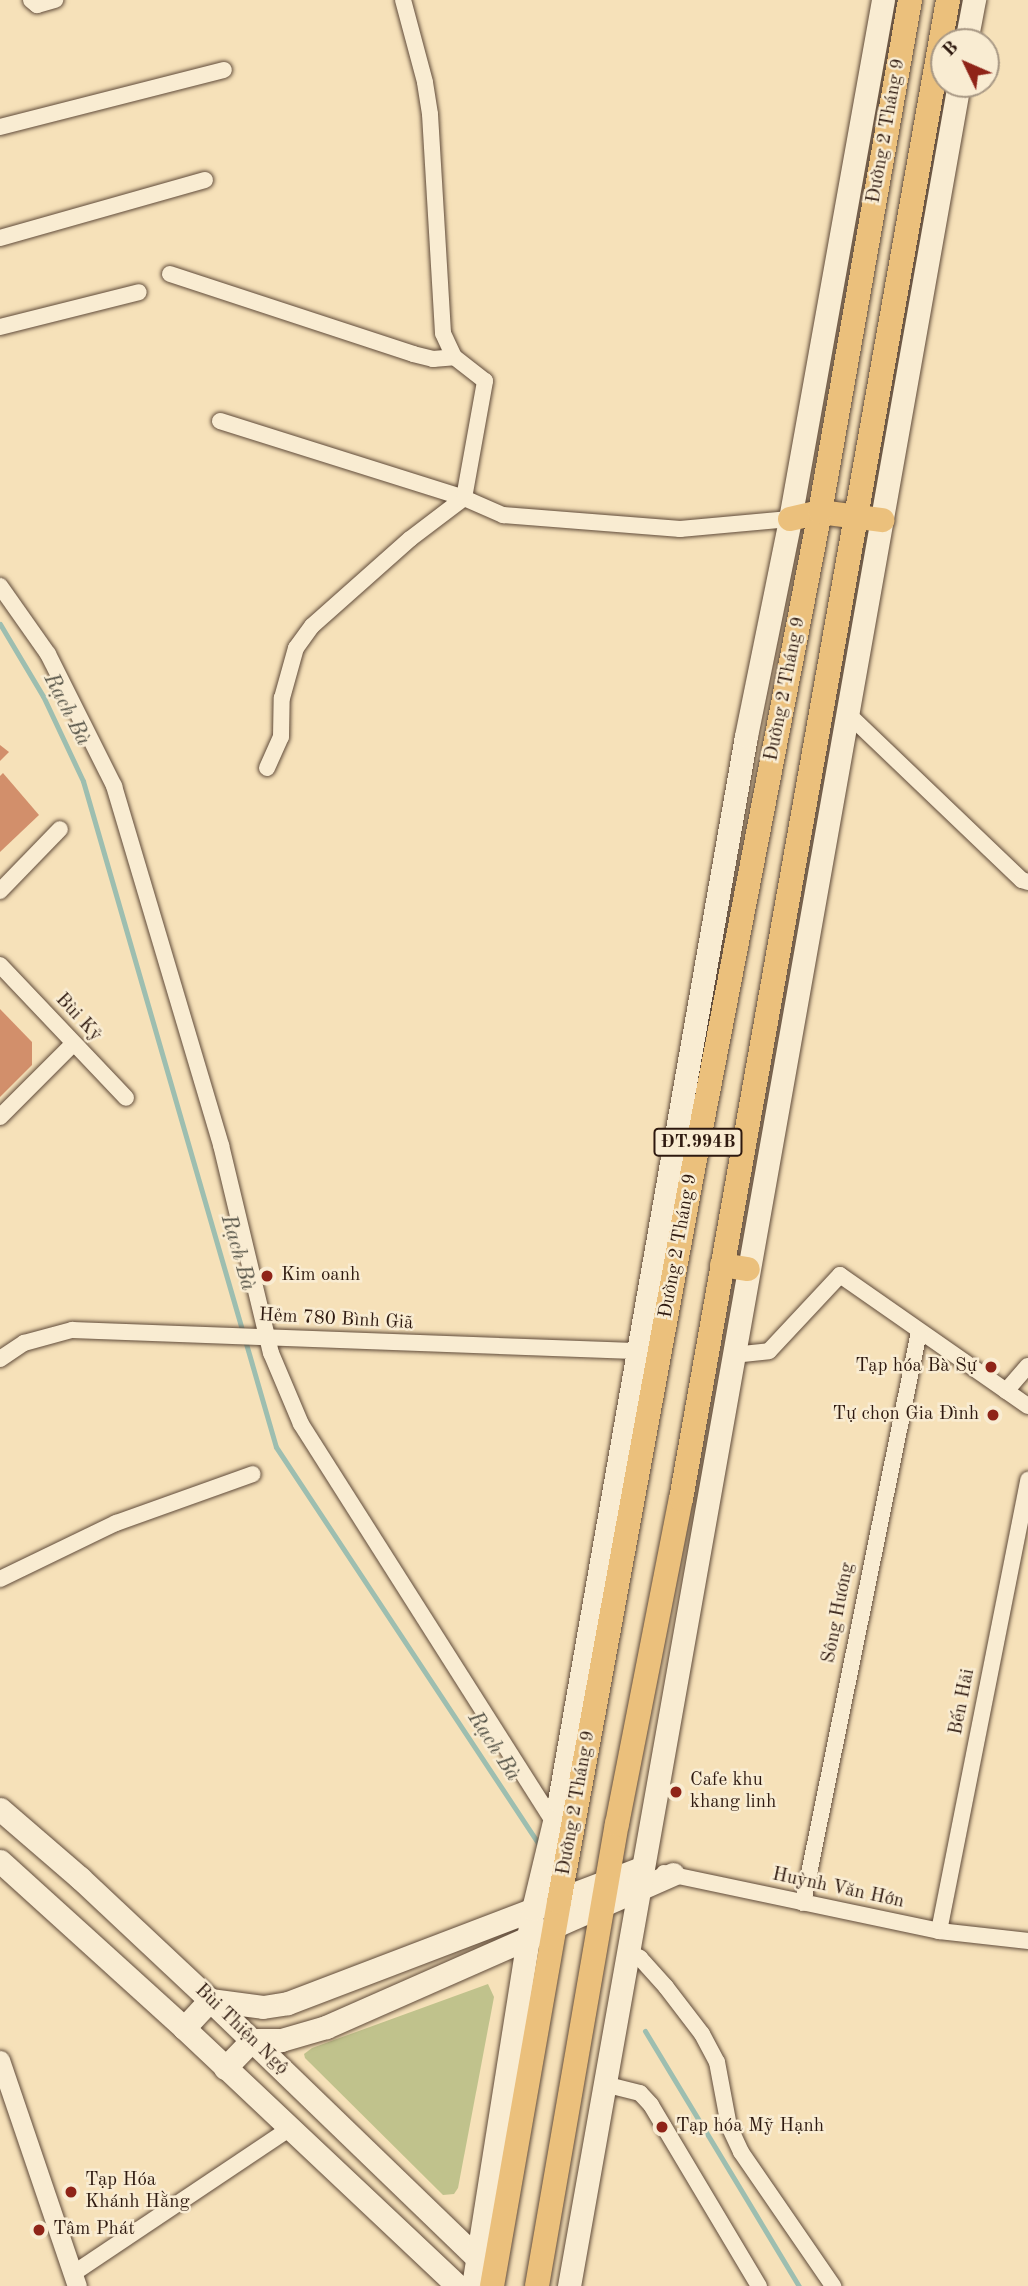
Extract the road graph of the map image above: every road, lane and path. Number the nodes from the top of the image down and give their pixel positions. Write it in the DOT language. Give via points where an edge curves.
graph roads {
  1 [pos="31,0"];
  2 [pos="55,0"];
  3 [pos="403,0"];
  4 [pos="883,0"];
  5 [pos="910,0"];
  6 [pos="948,0"];
  7 [pos="974,0"];
  8 [pos="969,28"];
  9 [pos="224,69"];
  10 [pos="957,98"];
  11 [pos="0,127"];
  12 [pos="205,180"];
  13 [pos="0,238"];
  14 [pos="170,274"];
  15 [pos="139,292"];
  16 [pos="0,327"];
  17 [pos="454,357"];
  18 [pos="220,421"];
  19 [pos="464,498"];
  20 [pos="820,512"];
  21 [pos="856,516"];
  22 [pos="790,519"];
  23 [pos="882,520"];
  24 [pos="0,586"];
  25 [pos="847,713"];
  26 [pos="267,768"];
  27 [pos="60,830"];
  28 [pos="1028,882"];
  29 [pos="0,891"];
  30 [pos="0,965"];
  31 [pos="73,1044"];
  32 [pos="126,1098"];
  33 [pos="0,1116"];
  34 [pos="668,1246"];
  35 [pos="722,1265"];
  36 [pos="748,1269"];
  37 [pos="919,1332"];
  38 [pos="267,1337"];
  39 [pos="635,1351"];
  40 [pos="733,1355"];
  41 [pos="0,1359"];
  42 [pos="1028,1366"];
  43 [pos="1006,1391"];
  44 [pos="1028,1406"];
  45 [pos="253,1474"];
  46 [pos="1028,1480"];
  47 [pos="0,1579"];
  48 [pos="0,1809"];
  49 [pos="554,1823"];
  50 [pos="0,1861"];
  51 [pos="673,1874"];
  52 [pos="639,1879"];
  53 [pos="609,1880"];
  54 [pos="559,1899"];
  55 [pos="803,1903"];
  56 [pos="604,1905"];
  57 [pos="533,1909"];
  58 [pos="555,1927"];
  59 [pos="939,1931"];
  60 [pos="529,1937"];
  61 [pos="1028,1941"];
  62 [pos="627,1951"];
  63 [pos="210,2000"];
  64 [pos="184,2028"];
  65 [pos="252,2040"];
  66 [pos="0,2060"];
  67 [pos="225,2068"];
  68 [pos="604,2084"];
  69 [pos="289,2129"];
  70 [pos="476,2257"];
  71 [pos="76,2280"];
  72 [pos="458,2286"];
  73 [pos="473,2286"];
  74 [pos="492,2286"];
  75 [pos="537,2286"];
  76 [pos="569,2286"];
  77 [pos="759,2286"];
  78 [pos="833,2286"];
  1 -- 2 [label="street" via="37,5"];
  3 -- 17 [label="street" via="428,103 443,332"];
  4 -- 22 [label="main road, Đường 2 Tháng 9 / ĐT.994B"];
  5 -- 20 [label="main road, Đường 2 Tháng 9 / ĐT.994B"];
  6 -- 21 [label="main road, Đường 2 Tháng 9 / ĐT.994B"];
  7 -- 8 [label="main road"];
  9 -- 11 [label="street"];
  10 -- 23 [label="main road, ĐT.994B"];
  12 -- 13 [label="street"];
  14 -- 17 [label="street" via="413,354 433,359"];
  15 -- 16 [label="street"];
  17 -- 19 [label="street" via="485,381"];
  18 -- 19 [label="street"];
  19 -- 22 [label="street" via="503,515 680,529"];
  19 -- 26 [label="street" via="312,626 292,659 282,698 282,737"];
  20 -- 21 [label="main road"];
  20 -- 22 [label="main road"];
  20 -- 34 [label="main road, Đường 2 Tháng 9 / ĐT.994B"];
  21 -- 23 [label="main road"];
  21 -- 35 [label="main road, Đường 2 Tháng 9 / ĐT.994B"];
  22 -- 34 [label="main road, Đường 2 Tháng 9 / ĐT.994B" via="746,736"];
  23 -- 25 [label="main road, ĐT.994B"];
  24 -- 38 [label="street" via="48,654 114,786 221,1145"];
  25 -- 28 [label="street"];
  25 -- 36 [label="main road, ĐT.994B"];
  27 -- 29 [label="street"];
  30 -- 31 [label="street, Bùi Kỷ"];
  31 -- 32 [label="street, Bùi Kỷ"];
  31 -- 33 [label="street"];
  34 -- 39 [label="main road, Đường 2 Tháng 9 / ĐT.994B"];
  34 -- 54 [label="main road, Đường 2 Tháng 9 / ĐT.994B"];
  35 -- 36 [label="main road"];
  35 -- 53 [label="main road, Đường 2 Tháng 9 / ĐT.994B"];
  36 -- 40 [label="main road, ĐT.994B"];
  37 -- 40 [label="street" via="840,1275 769,1351"];
  37 -- 43 [label="street"];
  37 -- 55 [label="street, Sông Hương"];
  38 -- 39 [label="street, Hẻm 780 Bình Giã"];
  38 -- 41 [label="street, Hẻm 780 Bình Giã" via="72,1330 24,1343"];
  38 -- 49 [label="street" via="301,1424"];
  39 -- 49 [label="main road, Đường 2 Tháng 9 / ĐT.994B"];
  40 -- 52 [label="main road, ĐT.994B"];
  42 -- 43 [label="street"];
  43 -- 44 [label="street"];
  45 -- 47 [label="street" via="116,1522"];
  46 -- 59 [label="street, Bến Hải"];
  48 -- 63 [label="main road, Bùi Thiện Ngộ"];
  49 -- 57 [label="main road, Đường 2 Tháng 9 / ĐT.994B"];
  50 -- 64 [label="main road, Bùi Thiện Ngộ"];
  51 -- 52 [label="main road"];
  51 -- 55 [label="street, Huỳnh Văn Hớn"];
  52 -- 53 [label="main road"];
  52 -- 56 [label="main road"];
  52 -- 62 [label="main road, ĐT.994B"];
  53 -- 54 [label="main road"];
  53 -- 56 [label="main road, Đường 2 Tháng 9 / ĐT.994B"];
  54 -- 57 [label="main road"];
  54 -- 58 [label="main road, Đường 2 Tháng 9 / ĐT.994B"];
  55 -- 59 [label="street, Huỳnh Văn Hớn"];
  56 -- 58 [label="main road"];
  56 -- 75 [label="main road, Đường 2 Tháng 9 / ĐT.994B"];
  57 -- 60 [label="main road, Đường 2 Tháng 9 / ĐT.994B"];
  57 -- 63 [label="main road" via="288,2003 262,2007"];
  58 -- 60 [label="main road"];
  58 -- 74 [label="main road, Đường 2 Tháng 9 / ĐT.994B"];
  59 -- 61 [label="street, Huỳnh Văn Hớn"];
  60 -- 65 [label="main road" via="326,2027 281,2040"];
  60 -- 70 [label="main road, Đường 2 Tháng 9 / ĐT.994B"];
  62 -- 68 [label="main road, ĐT.994B"];
  62 -- 78 [label="street" via="640,1958 702,2034 717,2062 729,2126 741,2152"];
  63 -- 64 [label="main road"];
  63 -- 65 [label="main road, Bùi Thiện Ngộ"];
  64 -- 67 [label="main road, Bùi Thiện Ngộ"];
  65 -- 67 [label="main road"];
  65 -- 70 [label="main road, Bùi Thiện Ngộ"];
  66 -- 71 [label="street"];
  67 -- 69 [label="main road, Bùi Thiện Ngộ"];
  68 -- 76 [label="main road, ĐT.994B"];
  68 -- 77 [label="street" via="640,2093 651,2105"];
  69 -- 71 [label="street"];
  69 -- 72 [label="main road, Bùi Thiện Ngộ"];
  70 -- 73 [label="main road, Đường 2 Tháng 9 / ĐT.994B"];
}
